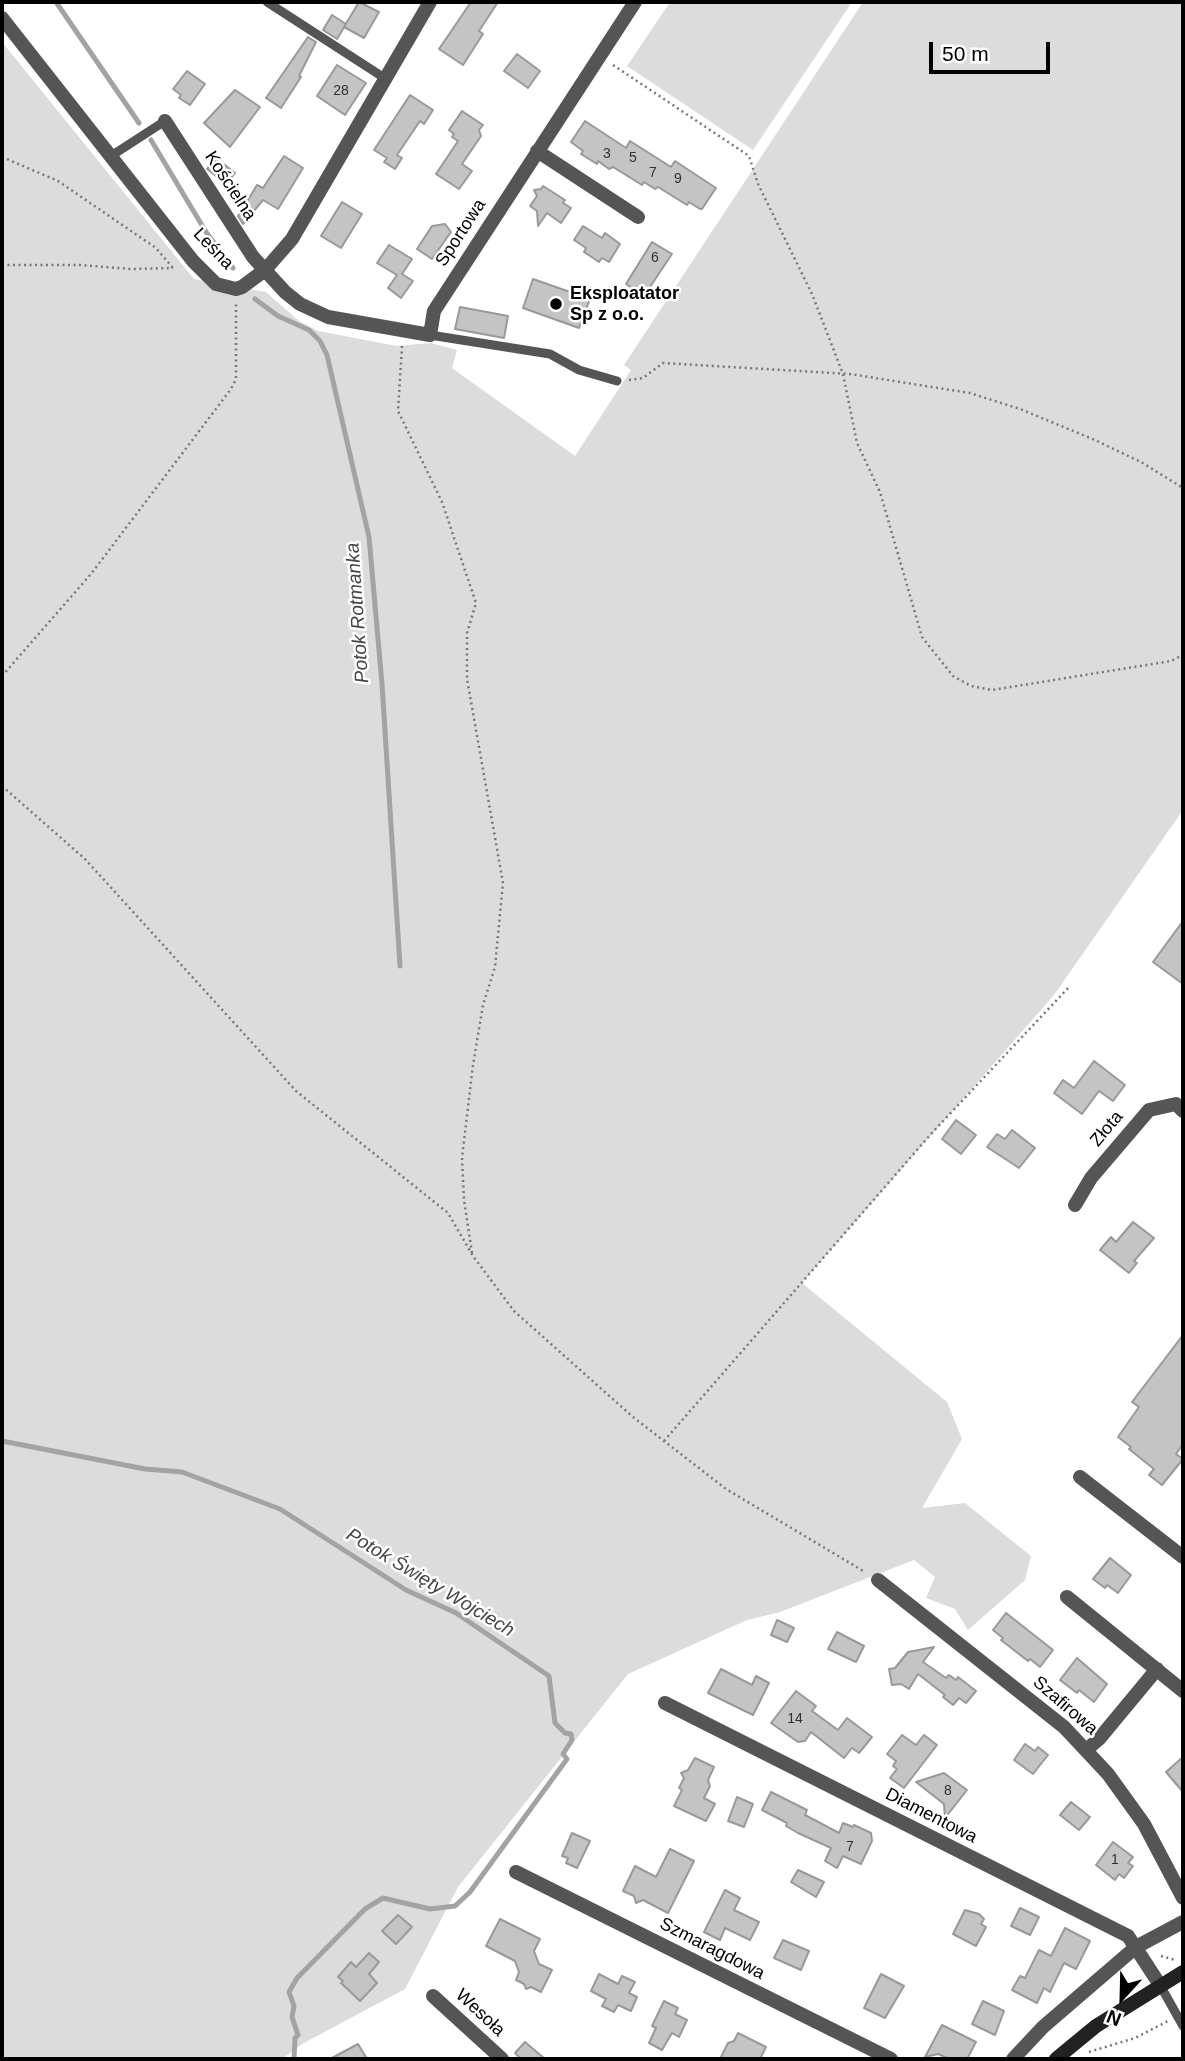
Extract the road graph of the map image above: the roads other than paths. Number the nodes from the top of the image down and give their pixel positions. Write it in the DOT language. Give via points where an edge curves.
graph roads {
  1 [pos="267,2"];
  2 [pos="430,2"];
  3 [pos="635,2"];
  4 [pos="2,18"];
  5 [pos="386,79"];
  6 [pos="165,121"];
  7 [pos="537,151"];
  8 [pos="111,156"];
  9 [pos="638,217"];
  10 [pos="265,270"];
  11 [pos="430,335"];
  12 [pos="617,381"];
  13 [pos="1183,1111"];
  14 [pos="1075,1205"];
  15 [pos="1080,1477"];
  16 [pos="1183,1556"];
  17 [pos="878,1580"];
  18 [pos="1067,1597"];
  19 [pos="1157,1669"];
  20 [pos="1183,1691"];
  21 [pos="665,1703"];
  22 [pos="1086,1750"];
  23 [pos="516,1872"];
  24 [pos="1183,1898"];
  25 [pos="1183,1922"];
  26 [pos="1136,1947"];
  27 [pos="1181,1966"];
  28 [pos="1160,1985"];
  29 [pos="433,1996"];
  30 [pos="1183,2026"];
  31 [pos="502,2059"];
  32 [pos="891,2059"];
  33 [pos="1013,2059"];
  34 [pos="1056,2059"];
  1 -- 5 [label="lane"];
  2 -- 5 [label="street, Leśna"];
  3 -- 7 [label="street, Sportowa"];
  4 -- 8 [label="street, Leśna"];
  5 -- 10 [label="street, Leśna" via="292,239"];
  6 -- 8 [label="lane"];
  6 -- 10 [label="street, Kościelna"];
  7 -- 9 [label="street"];
  7 -- 11 [label="street, Sportowa" via="434,311"];
  8 -- 10 [label="street, Leśna" via="209,279 236,289"];
  10 -- 11 [label="street" via="300,304 328,317"];
  11 -- 12 [label="lane" via="550,354 579,370"];
  13 -- 14 [label="street, Złota" via="1176,1104 1149,1110 1091,1178"];
  15 -- 16 [label="street"];
  17 -- 22 [label="street, Szafirowa" via="1064,1727"];
  18 -- 19 [label="street"];
  19 -- 20 [label="street"];
  19 -- 22 [label="street"];
  21 -- 26 [label="street, Diamentowa" via="1128,1936"];
  22 -- 24 [label="street, Szafirowa" via="1144,1824"];
  23 -- 32 [label="street, Szmaragdowa"];
  25 -- 26 [label="street"];
  26 -- 28 [label="street, Diamentowa"];
  26 -- 33 [label="street"];
  27 -- 28 [label="main road"];
  28 -- 30 [label="lane"];
  28 -- 34 [label="main road" via="1096,2026"];
  29 -- 31 [label="street, Wesoła"];
}
